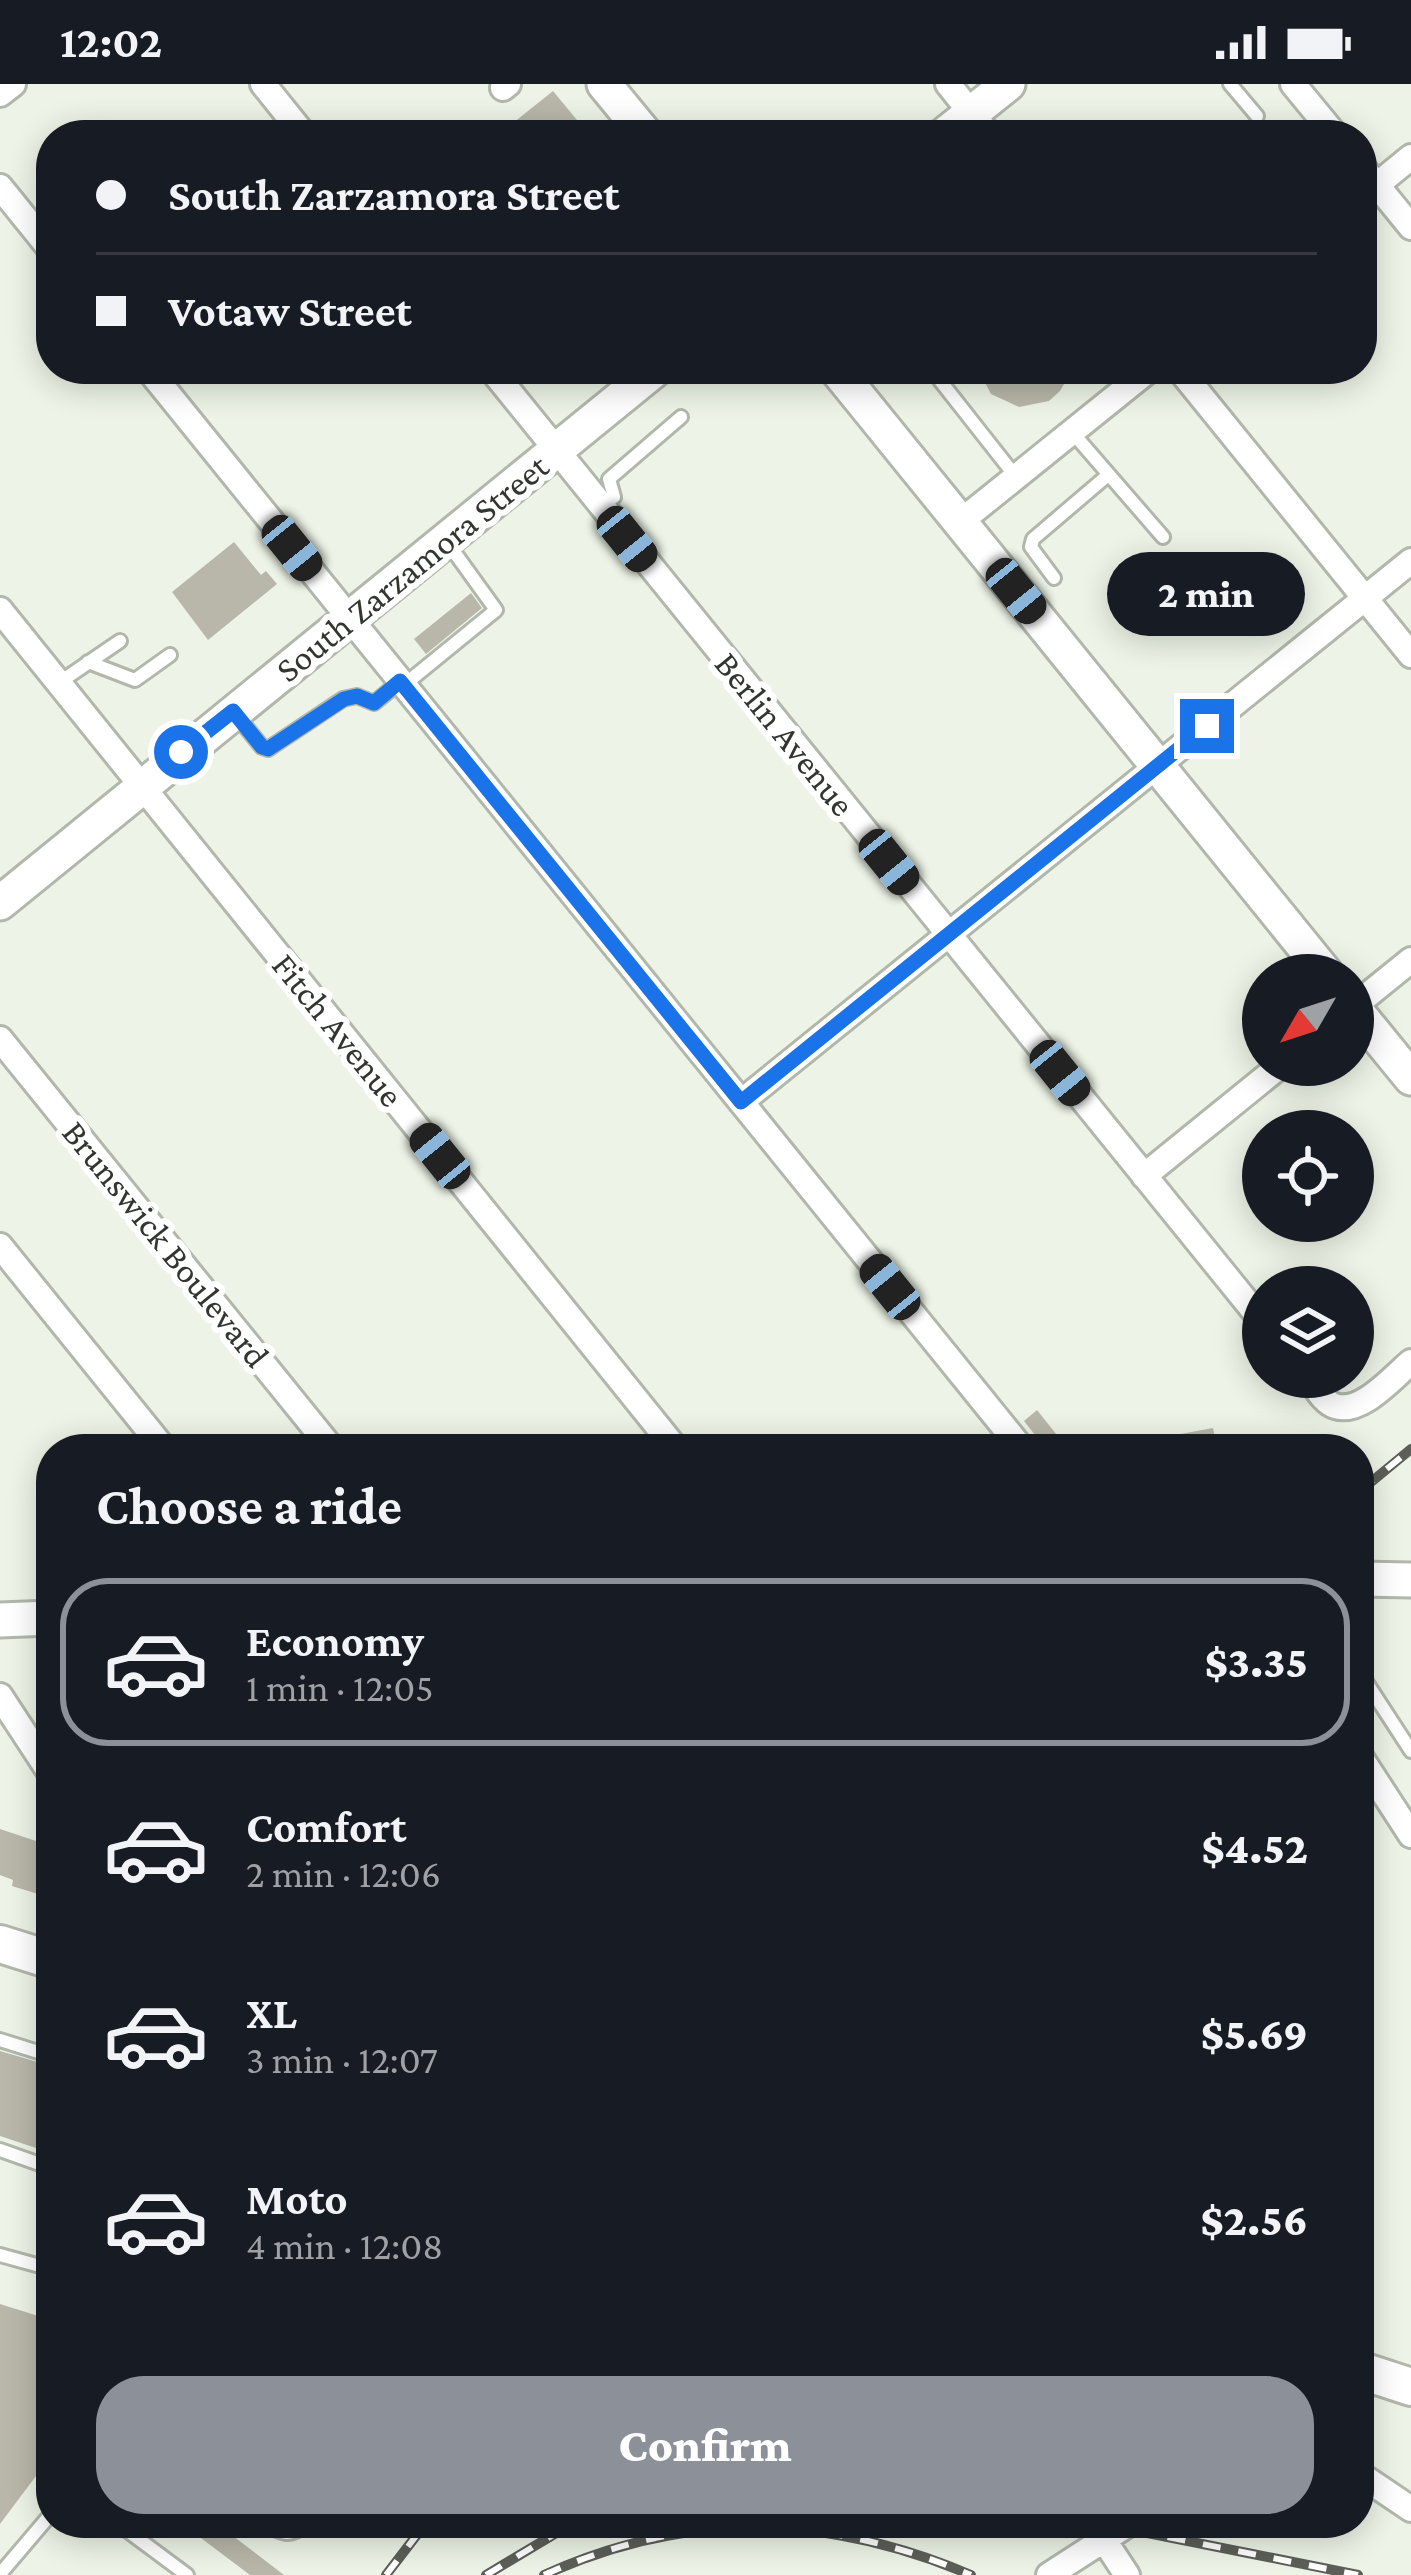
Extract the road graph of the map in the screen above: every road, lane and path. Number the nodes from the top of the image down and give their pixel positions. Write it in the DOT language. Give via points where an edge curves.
graph roads {
  1 [pos="13,84"];
  2 [pos="263,84"];
  3 [pos="604,84"];
  4 [pos="948,84"];
  5 [pos="1009,84"];
  6 [pos="1230,84"];
  7 [pos="1293,84"];
  8 [pos="0,94"];
  9 [pos="1256,116"];
  10 [pos="292,120"];
  11 [pos="634,120"];
  12 [pos="978,120"];
  13 [pos="984,120"];
  14 [pos="1323,120"];
  15 [pos="1411,157"];
  16 [pos="1377,177"];
  17 [pos="0,187"];
  18 [pos="1377,193"];
  19 [pos="1411,227"];
  20 [pos="36,231"];
  21 [pos="160,384"];
  22 [pos="503,384"];
  23 [pos="638,384"];
  24 [pos="848,384"];
  25 [pos="943,384"];
  26 [pos="1131,384"];
  27 [pos="1191,384"];
  28 [pos="681,418"];
  29 [pos="1072,432"];
  30 [pos="556,452"];
  31 [pos="1108,475"];
  32 [pos="1016,477"];
  33 [pos="601,507"];
  34 [pos="960,522"];
  35 [pos="1163,537"];
  36 [pos="446,541"];
  37 [pos="1411,561"];
  38 [pos="1054,578"];
  39 [pos="1365,598"];
  40 [pos="0,610"];
  41 [pos="350,618"];
  42 [pos="120,641"];
  43 [pos="1411,655"];
  44 [pos="170,656"];
  45 [pos="88,662"];
  46 [pos="59,683"];
  47 [pos="402,683"];
  48 [pos="233,711"];
  49 [pos="1157,766"];
  50 [pos="141,785"];
  51 [pos="0,903"];
  52 [pos="947,935"];
  53 [pos="1310,954"];
  54 [pos="1411,960"];
  55 [pos="1374,990"];
  56 [pos="1374,1033"];
  57 [pos="0,1039"];
  58 [pos="1411,1078"];
  59 [pos="1255,1086"];
  60 [pos="741,1102"];
  61 [pos="1144,1176"];
  62 [pos="0,1246"];
  63 [pos="1242,1296"];
  64 [pos="1411,1362"];
  65 [pos="1374,1391"];
  66 [pos="1328,1398"];
  67 [pos="1364,1398"];
  68 [pos="152,1434"];
  69 [pos="320,1434"];
  70 [pos="664,1434"];
  71 [pos="1010,1434"];
  72 [pos="1374,1580"];
  73 [pos="1411,1580"];
  74 [pos="36,1619"];
  75 [pos="0,1620"];
  76 [pos="1374,1694"];
  77 [pos="0,1696"];
  78 [pos="36,1751"];
  79 [pos="1411,1751"];
  80 [pos="1374,1778"];
  81 [pos="1411,1835"];
  82 [pos="0,1944"];
  83 [pos="36,1955"];
  84 [pos="0,2040"];
  85 [pos="36,2051"];
  86 [pos="0,2150"];
  87 [pos="36,2163"];
  88 [pos="0,2255"];
  89 [pos="36,2265"];
  90 [pos="1374,2375"];
  91 [pos="1411,2387"];
  92 [pos="1374,2484"];
  93 [pos="1411,2509"];
  94 [pos="36,2532"];
  95 [pos="137,2538"];
  96 [pos="1107,2538"];
  97 [pos="1104,2540"];
  98 [pos="0,2574"];
  99 [pos="187,2575"];
  100 [pos="1049,2575"];
  101 [pos="1127,2575"];
  1 -- 8 [label="street"];
  2 -- 10 [label="street"];
  3 -- 11 [label="main road"];
  4 -- 12 [label="street"];
  5 -- 13 [label="main road"];
  6 -- 9 [label="lane"];
  7 -- 14 [label="street"];
  15 -- 16 [label="street"];
  17 -- 20 [label="street"];
  18 -- 19 [label="street"];
  21 -- 41 [label="street"];
  22 -- 30 [label="street, Berlin Avenue"];
  23 -- 30 [label="main road, South Zarzamora Street"];
  24 -- 34 [label="main road"];
  25 -- 32 [label="lane"];
  26 -- 29 [label="street"];
  27 -- 39 [label="street"];
  28 -- 33 [label="lane" via="609,479 614,497"];
  29 -- 31 [label="lane"];
  29 -- 32 [label="street"];
  30 -- 33 [label="street, Berlin Avenue"];
  30 -- 36 [label="main road, South Zarzamora Street"];
  31 -- 35 [label="lane"];
  31 -- 38 [label="lane" via="1033,539 1030,547"];
  32 -- 34 [label="street"];
  33 -- 52 [label="street, Berlin Avenue"];
  34 -- 49 [label="main road"];
  36 -- 41 [label="main road, South Zarzamora Street"];
  36 -- 47 [label="lane" via="496,610"];
  37 -- 39 [label="street"];
  39 -- 43 [label="street"];
  39 -- 49 [label="street"];
  40 -- 46 [label="street, Fitch Avenue"];
  41 -- 47 [label="street"];
  41 -- 48 [label="main road, South Zarzamora Street"];
  42 -- 45 [label="lane"];
  44 -- 45 [label="lane" via="135,680"];
  45 -- 46 [label="lane"];
  46 -- 50 [label="street, Fitch Avenue"];
  47 -- 48 [label="lane" via="374,703 344,699 268,749"];
  47 -- 60 [label="street"];
  48 -- 50 [label="main road, South Zarzamora Street"];
  49 -- 52 [label="street"];
  49 -- 53 [label="main road"];
  50 -- 51 [label="main road, South Zarzamora Street"];
  50 -- 70 [label="street, Fitch Avenue"];
  52 -- 60 [label="street"];
  52 -- 61 [label="street, Berlin Avenue"];
  54 -- 55 [label="street"];
  56 -- 58 [label="main road"];
  57 -- 69 [label="street, Brunswick Boulevard"];
  59 -- 61 [label="street"];
  60 -- 71 [label="street"];
  61 -- 63 [label="street, Berlin Avenue"];
  62 -- 68 [label="street"];
  64 -- 65 [label="street"];
  66 -- 67 [label="street" via="1336,1407"];
  72 -- 73 [label="main road"];
  74 -- 75 [label="main road"];
  76 -- 79 [label="lane"];
  77 -- 78 [label="street"];
  80 -- 81 [label="street"];
  82 -- 83 [label="main road"];
  84 -- 85 [label="lane"];
  86 -- 87 [label="lane"];
  88 -- 89 [label="lane"];
  90 -- 91 [label="main road"];
  92 -- 93 [label="street"];
  94 -- 98 [label="lane"];
  95 -- 99 [label="lane"];
  96 -- 97 [label="street"];
  97 -- 100 [label="street"];
  97 -- 101 [label="street"];
}
